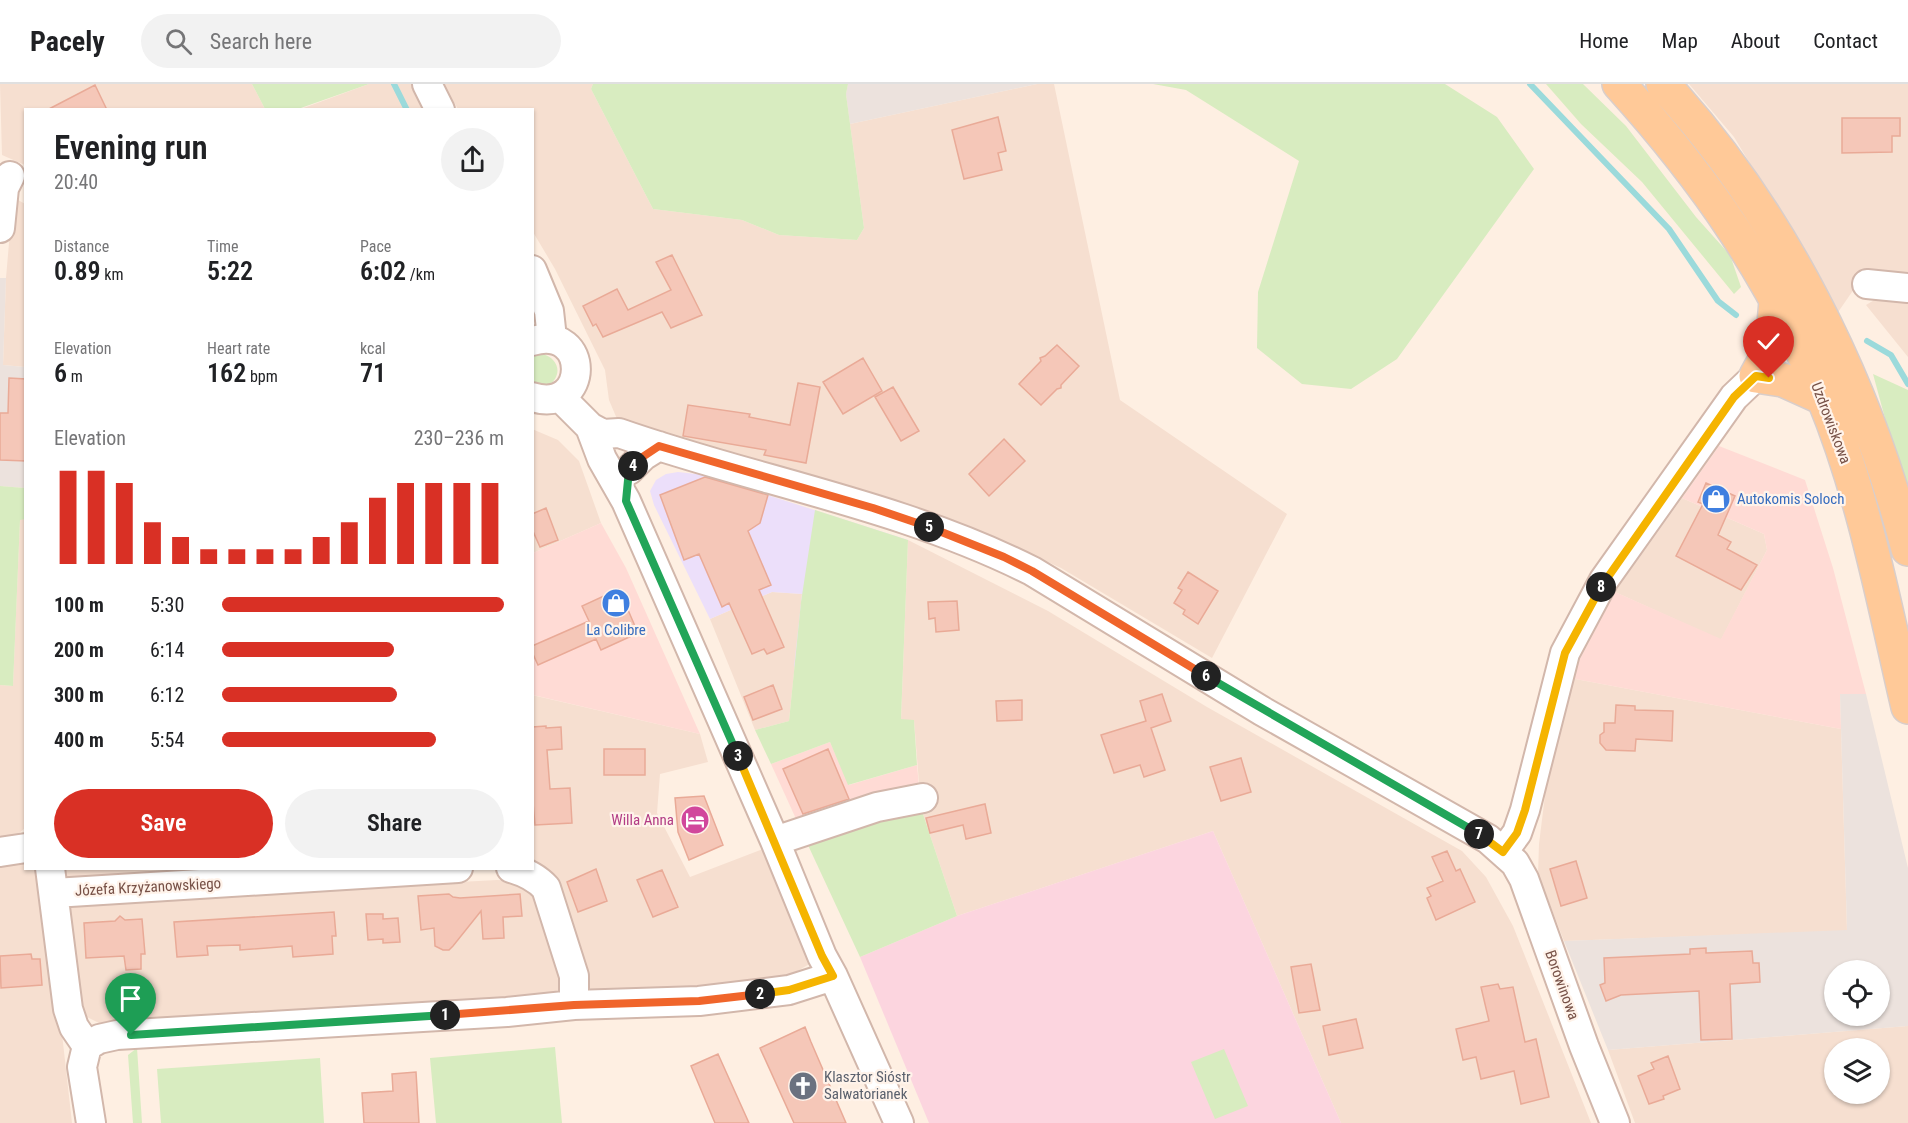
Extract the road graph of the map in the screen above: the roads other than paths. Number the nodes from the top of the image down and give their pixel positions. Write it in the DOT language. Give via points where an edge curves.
graph roads {
  1 [pos="427,84"];
  2 [pos="1619,84"];
  3 [pos="1663,84"];
  4 [pos="439,108"];
  5 [pos="12,177"];
  6 [pos="0,228"];
  7 [pos="534,275"];
  8 [pos="1867,284"];
  9 [pos="1908,288"];
  10 [pos="1777,299"];
  11 [pos="542,340"];
  12 [pos="1756,376"];
  13 [pos="555,393"];
  14 [pos="1823,398"];
  15 [pos="590,427"];
  16 [pos="619,433"];
  17 [pos="659,446"];
  18 [pos="629,470"];
  19 [pos="626,501"];
  20 [pos="1908,549"];
  21 [pos="1908,707"];
  22 [pos="923,798"];
  23 [pos="775,841"];
  24 [pos="24,849"];
  25 [pos="0,852"];
  26 [pos="1503,852"];
  27 [pos="396,870"];
  28 [pos="520,870"];
  29 [pos="52,881"];
  30 [pos="833,976"];
  31 [pos="574,1005"];
  32 [pos="87,1046"];
  33 [pos="91,1123"];
  34 [pos="899,1123"];
  35 [pos="1615,1123"];
  1 -- 4 [label="street"];
  2 -- 10 [label="main road, Uzdrowiskowa" via="1688,164 1734,228"];
  3 -- 20 [label="main road" via="1755,202 1802,280 1856,391 1880,453"];
  5 -- 6 [label="street" via="4,188"];
  7 -- 11 [label="street" via="549,311"];
  8 -- 9 [label="street"];
  10 -- 12 [label="main road" via="1772,347"];
  10 -- 14 [label="main road, Uzdrowiskowa"];
  11 -- 13 [label="street" via="569,348 577,366 576,376"];
  12 -- 14 [label="main road" via="1784,380"];
  12 -- 26 [label="street" via="1734,397 1604,580 1565,653 1525,810 1517,833"];
  13 -- 15 [label="street"];
  13 -- 16 [label="street" via="584,400"];
  14 -- 21 [label="main road, Uzdrowiskowa" via="1865,527"];
  15 -- 16 [label="street, Borowinowa" via="603,434"];
  15 -- 19 [label="street" via="602,459"];
  16 -- 17 [label="street, Borowinowa"];
  16 -- 18 [label="street"];
  17 -- 18 [label="street"];
  17 -- 26 [label="street, Borowinowa" via="873,508 1004,557 1488,839"];
  18 -- 19 [label="street"];
  19 -- 23 [label="street"];
  22 -- 23 [label="street" via="877,807"];
  23 -- 30 [label="street"];
  24 -- 25 [label="street"];
  26 -- 35 [label="street, Borowinowa" via="1524,879"];
  27 -- 29 [label="street, Józefa Krzyżanowskiego"];
  28 -- 31 [label="street" via="546,888 574,976"];
  29 -- 32 [label="street, Józefa Krzyżanowskiego" via="68,1009"];
  30 -- 31 [label="street" via="789,990 699,1001"];
  30 -- 34 [label="street"];
  31 -- 32 [label="street" via="117,1035"];
  32 -- 33 [label="street" via="82,1067"];
}
